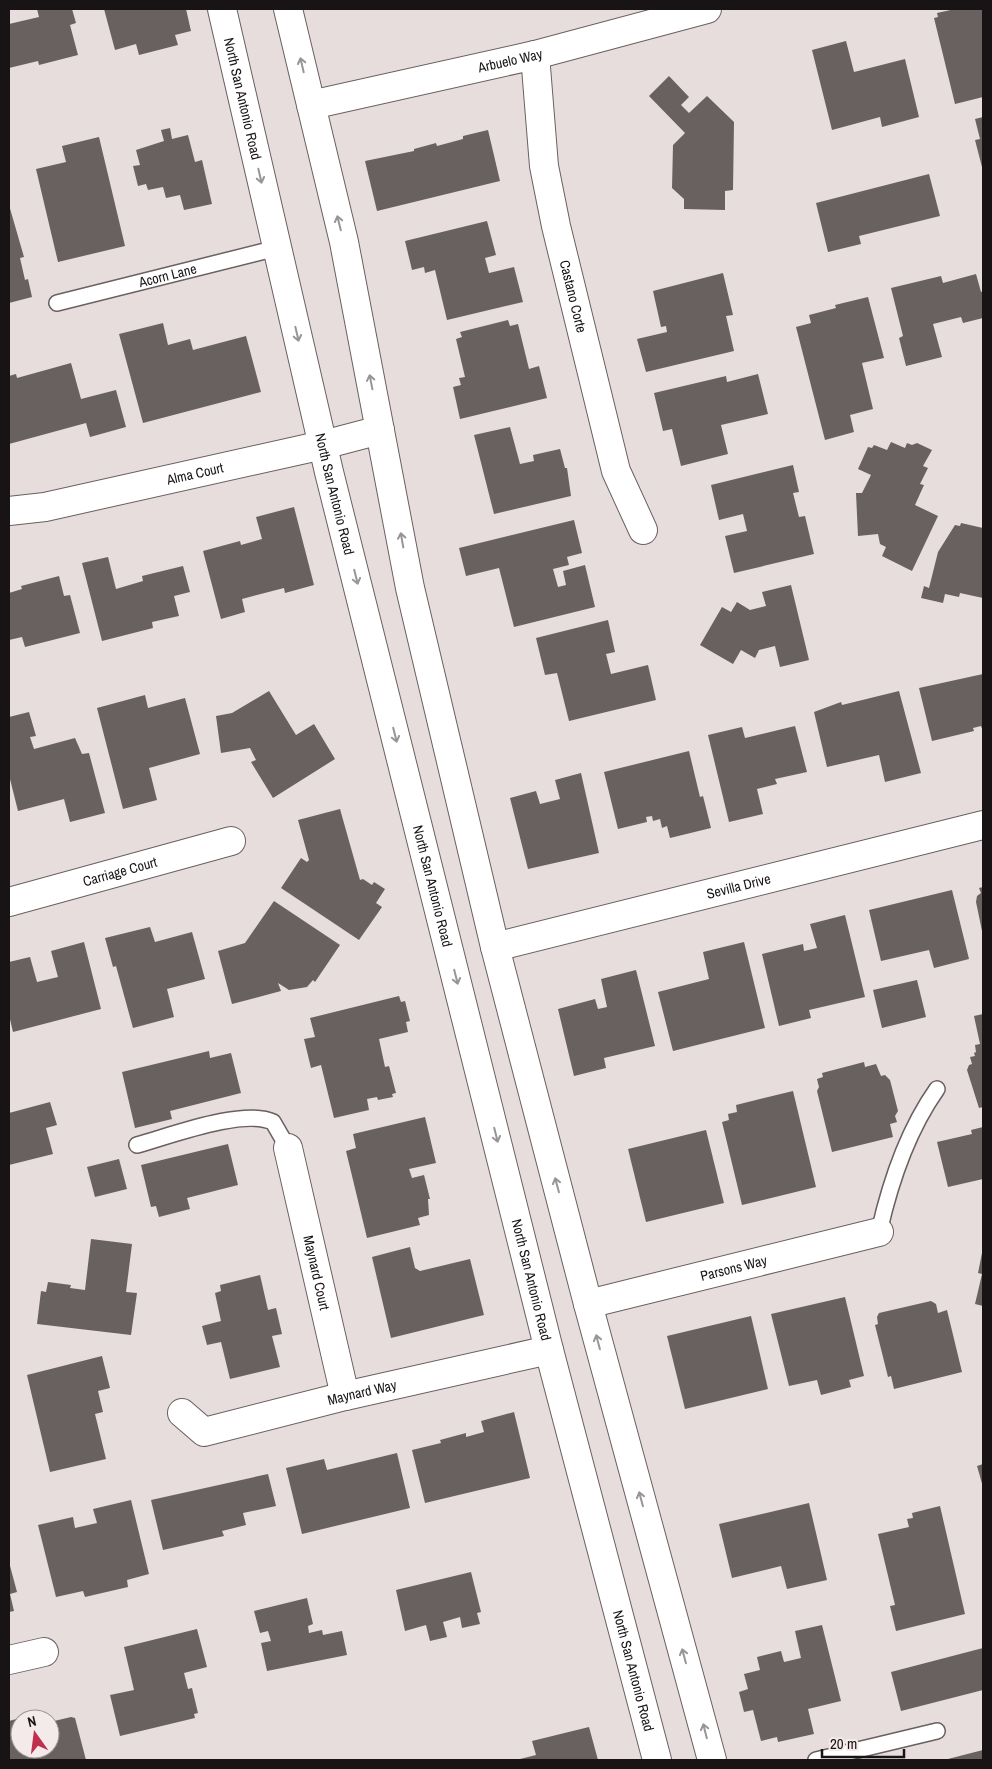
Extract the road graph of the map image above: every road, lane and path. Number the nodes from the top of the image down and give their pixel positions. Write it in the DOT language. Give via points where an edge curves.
graph roads {
  1 [pos="222,9"];
  2 [pos="288,9"];
  3 [pos="707,9"];
  4 [pos="535,55"];
  5 [pos="311,105"];
  6 [pos="277,248"];
  7 [pos="57,303"];
  8 [pos="380,430"];
  9 [pos="323,445"];
  10 [pos="9,511"];
  11 [pos="644,530"];
  12 [pos="983,826"];
  13 [pos="231,841"];
  14 [pos="9,902"];
  15 [pos="495,947"];
  16 [pos="937,1089"];
  17 [pos="137,1145"];
  18 [pos="288,1148"];
  19 [pos="879,1232"];
  20 [pos="588,1304"];
  21 [pos="549,1350"];
  22 [pos="344,1396"];
  23 [pos="182,1414"];
  24 [pos="44,1652"];
  25 [pos="9,1660"];
  26 [pos="937,1731"];
  27 [pos="657,1760"];
  28 [pos="712,1760"];
  29 [pos="816,1760"];
  1 -- 6 [label="main road, North San Antonio Road, one-way"];
  5 -- 2 [label="main road, one-way"];
  3 -- 4 [label="main road, Arbuelo Way"];
  4 -- 5 [label="main road, Arbuelo Way"];
  4 -- 11 [label="main road, Castano Corte" via="544,166 556,226 616,471"];
  8 -- 5 [label="main road, one-way" via="344,242"];
  6 -- 7 [label="lane, Acorn Lane"];
  6 -- 9 [label="main road, North San Antonio Road, one-way"];
  8 -- 9 [label="main road, Alma Court"];
  15 -- 8 [label="main road, one-way" via="410,588"];
  9 -- 10 [label="main road, Alma Court"];
  9 -- 21 [label="main road, North San Antonio Road, one-way"];
  12 -- 15 [label="main road, Sevilla Drive"];
  13 -- 14 [label="main road, Carriage Court"];
  20 -- 15 [label="main road, one-way"];
  16 -- 19 [label="lane" via="927,1102 896,1170"];
  17 -- 18 [label="lane" via="234,1119 257,1117 273,1122"];
  18 -- 22 [label="main road, Maynard Court"];
  19 -- 20 [label="main road, Parsons Way"];
  28 -- 20 [label="main road, one-way"];
  21 -- 22 [label="main road, Maynard Way"];
  21 -- 27 [label="main road, North San Antonio Road"];
  22 -- 23 [label="main road, Maynard Way" via="204,1432"];
  24 -- 25 [label="main road"];
  26 -- 29 [label="lane"];
}
